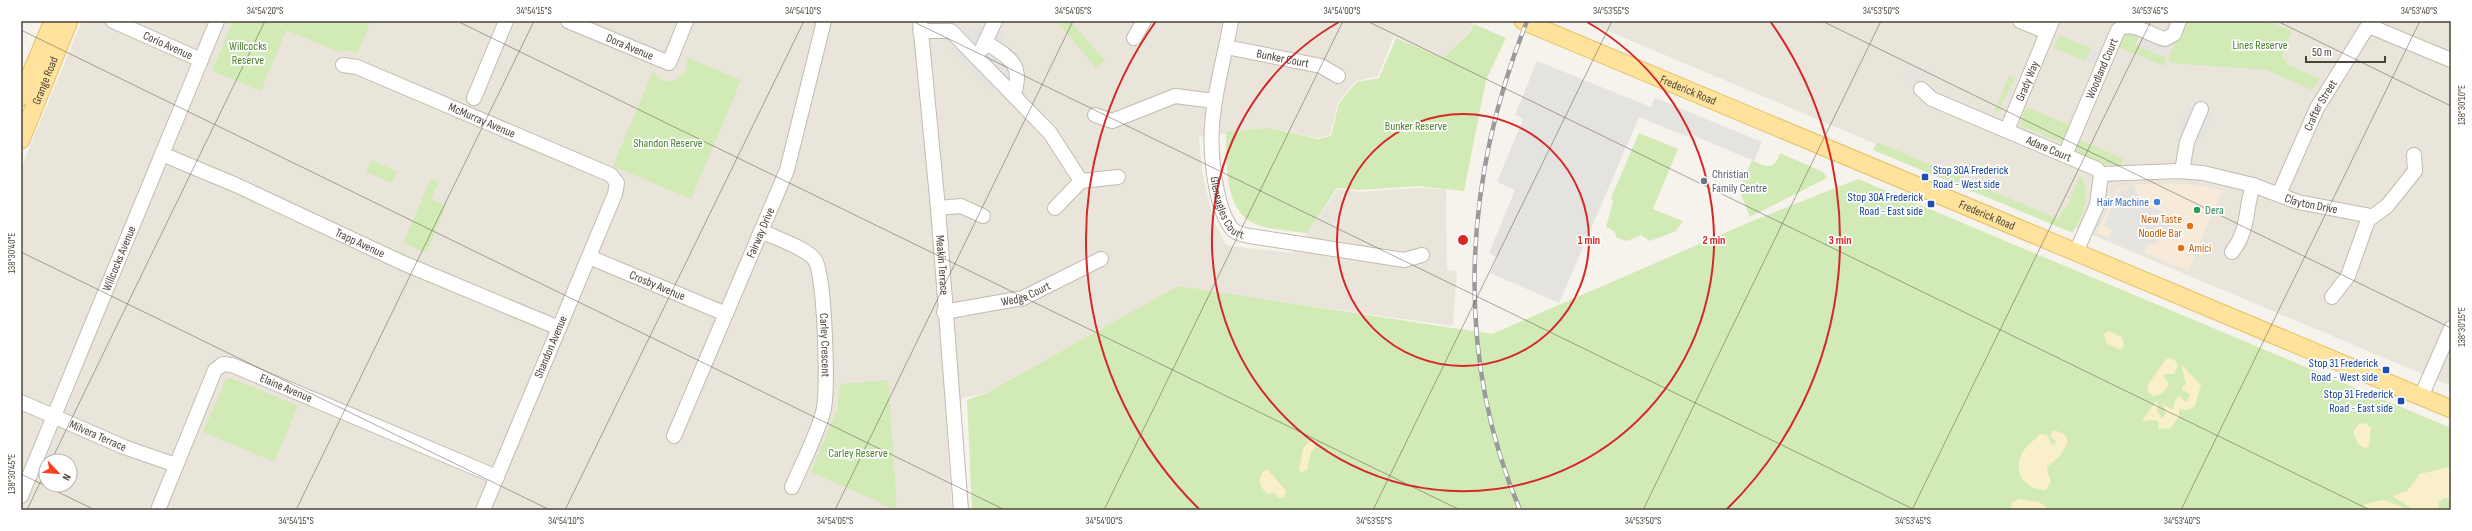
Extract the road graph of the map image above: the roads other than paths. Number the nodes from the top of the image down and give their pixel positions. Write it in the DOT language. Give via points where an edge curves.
graph roads {
  1 [pos="53,21"];
  2 [pos="69,21"];
  3 [pos="113,21"];
  4 [pos="217,21"];
  5 [pos="506,21"];
  6 [pos="568,21"];
  7 [pos="686,21"];
  8 [pos="824,21"];
  9 [pos="995,21"];
  10 [pos="1144,21"];
  11 [pos="1231,21"];
  12 [pos="1523,21"];
  13 [pos="2020,21"];
  14 [pos="2180,21"];
  15 [pos="2370,23"];
  16 [pos="1541,25"];
  17 [pos="920,26"];
  18 [pos="2050,27"];
  19 [pos="1134,38"];
  20 [pos="985,42"];
  21 [pos="1226,47"];
  22 [pos="978,58"];
  23 [pos="201,60"];
  24 [pos="2451,60"];
  25 [pos="343,65"];
  26 [pos="1338,76"];
  27 [pos="1921,89"];
  28 [pos="1014,94"];
  29 [pos="21,97"];
  30 [pos="474,98"];
  31 [pos="1215,101"];
  32 [pos="2201,109"];
  33 [pos="1095,115"];
  34 [pos="2007,130"];
  35 [pos="21,140"];
  36 [pos="162,154"];
  37 [pos="2065,155"];
  38 [pos="2414,155"];
  39 [pos="2182,171"];
  40 [pos="2102,174"];
  41 [pos="1118,177"];
  42 [pos="1081,181"];
  43 [pos="617,183"];
  44 [pos="2253,185"];
  45 [pos="2279,194"];
  46 [pos="938,208"];
  47 [pos="1055,208"];
  48 [pos="983,216"];
  49 [pos="2371,216"];
  50 [pos="761,231"];
  51 [pos="2076,252"];
  52 [pos="2232,252"];
  53 [pos="1422,255"];
  54 [pos="589,257"];
  55 [pos="1101,259"];
  56 [pos="2332,297"];
  57 [pos="944,312"];
  58 [pos="726,314"];
  59 [pos="559,328"];
  60 [pos="2451,328"];
  61 [pos="2421,397"];
  62 [pos="21,402"];
  63 [pos="2451,409"];
  64 [pos="54,416"];
  65 [pos="674,436"];
  66 [pos="176,465"];
  67 [pos="497,477"];
  68 [pos="792,487"];
  69 [pos="21,496"];
  70 [pos="158,510"];
  71 [pos="483,510"];
  72 [pos="961,510"];
  1 -- 29 [label="main road, Grange Road"];
  2 -- 35 [label="main road, Grange Road"];
  3 -- 23 [label="street, Corio Avenue"];
  4 -- 23 [label="street, Willcocks Avenue"];
  5 -- 30 [label="street"];
  6 -- 7 [label="street, Dora Avenue" via="669,63"];
  8 -- 50 [label="street, Fairway Drive" via="787,170"];
  9 -- 20 [label="street"];
  10 -- 19 [label="street"];
  11 -- 21 [label="street, Gleneagles Court"];
  12 -- 16 [label="main road, Frederick Road"];
  13 -- 18 [label="street, Grady Way"];
  14 -- 37 [label="street, Woodland Court" via="2174,34 2165,39 2131,26 2124,26 2118,30"];
  15 -- 24 [label="street"];
  15 -- 45 [label="street, Crafter Street" via="2317,108"];
  16 -- 51 [label="main road, Frederick Road"];
  17 -- 22 [label="street" via="951,31"];
  17 -- 46 [label="street, Meakin Terrace"];
  18 -- 34 [label="street, Grady Way"];
  20 -- 22 [label="street"];
  20 -- 28 [label="street" via="1013,60 1019,80"];
  21 -- 26 [label="street, Bunker Court" via="1321,66"];
  21 -- 31 [label="street, Gleneagles Court"];
  22 -- 28 [label="street"];
  23 -- 36 [label="street, Willcocks Avenue"];
  25 -- 43 [label="street, McMurray Avenue" via="357,67 611,175"];
  27 -- 34 [label="street, Adare Court" via="1932,99"];
  28 -- 42 [label="street" via="1050,133"];
  31 -- 33 [label="street" via="1175,96 1112,121"];
  31 -- 53 [label="street, Gleneagles Court" via="1212,127 1213,160 1218,192 1228,222 1238,233 1404,260"];
  32 -- 39 [label="street" via="2187,142"];
  34 -- 37 [label="street, Adare Court"];
  36 -- 59 [label="street, Trapp Avenue" via="403,262"];
  36 -- 64 [label="street, Willcocks Avenue"];
  37 -- 40 [label="street, Adare Court" via="2097,169"];
  38 -- 49 [label="street" via="2415,171 2387,206"];
  39 -- 40 [label="street, Clayton Drive"];
  39 -- 44 [label="street, Clayton Drive"];
  40 -- 51 [label="street" via="2097,205"];
  41 -- 42 [label="street"];
  42 -- 47 [label="street"];
  43 -- 54 [label="street, Shandon Avenue" via="615,194"];
  44 -- 45 [label="street, Clayton Drive"];
  44 -- 52 [label="street" via="2246,205 2244,234"];
  45 -- 49 [label="street, Clayton Drive" via="2298,202"];
  46 -- 48 [label="street" via="961,206"];
  46 -- 57 [label="street, Meakin Terrace"];
  49 -- 56 [label="street" via="2348,276"];
  50 -- 58 [label="street, Fairway Drive"];
  50 -- 68 [label="street, Carley Crescent" via="805,251 815,260 821,280 826,388 824,409"];
  51 -- 61 [label="main road, Frederick Road"];
  54 -- 58 [label="street, Crosby Avenue"];
  54 -- 59 [label="street, Shandon Avenue"];
  55 -- 57 [label="street, Wedge Court" via="1023,298"];
  57 -- 72 [label="street, Meakin Terrace"];
  58 -- 65 [label="street, Fairway Drive"];
  59 -- 67 [label="street, Shandon Avenue"];
  60 -- 61 [label="street"];
  61 -- 63 [label="main road, Frederick Road"];
  62 -- 64 [label="street, Milvera Terrace"];
  64 -- 66 [label="street, Milvera Terrace" via="124,447"];
  64 -- 69 [label="street, Willcocks Avenue"];
  66 -- 67 [label="street, Elaine Avenue" via="215,370 223,364 232,365"];
  66 -- 70 [label="street, Elaine Avenue"];
  67 -- 71 [label="street, Shandon Avenue"];
}
